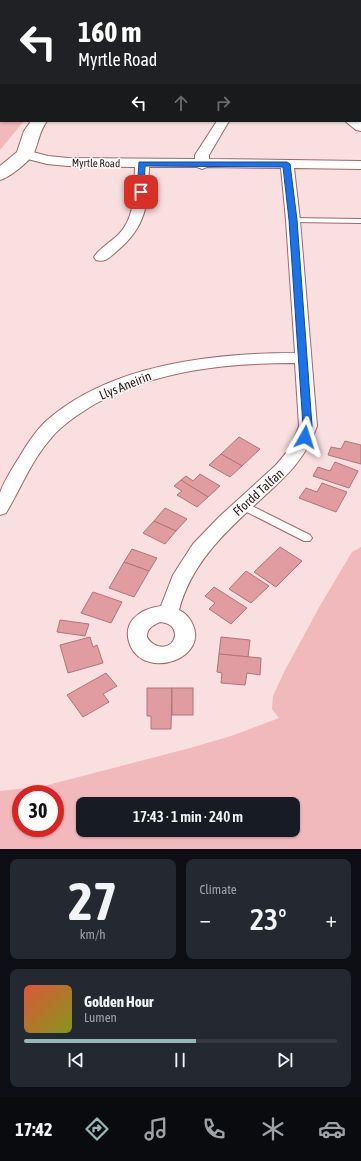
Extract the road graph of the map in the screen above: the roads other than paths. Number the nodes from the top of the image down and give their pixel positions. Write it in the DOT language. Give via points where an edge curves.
graph roads {
  1 [pos="38,122"];
  2 [pos="222,122"];
  3 [pos="25,154"];
  4 [pos="142,164"];
  5 [pos="287,164"];
  6 [pos="202,165"];
  7 [pos="361,165"];
  8 [pos="0,175"];
  9 [pos="293,220"];
  10 [pos="361,221"];
  11 [pos="101,257"];
  12 [pos="302,358"];
  13 [pos="242,505"];
  14 [pos="0,508"];
  15 [pos="307,538"];
  16 [pos="168,615"];
  1 -- 3 [label="main road" via="32,131"];
  2 -- 6 [label="street" via="202,156"];
  3 -- 4 [label="street, Myrtle Road" via="59,162"];
  3 -- 8 [label="main road"];
  4 -- 6 [label="street, Myrtle Road"];
  4 -- 11 [label="street" via="139,213 136,221 120,242"];
  5 -- 6 [label="street, Myrtle Road"];
  5 -- 7 [label="street, Myrtle Road"];
  5 -- 9 [label="street, Ffordd Talfan"];
  9 -- 10 [label="lane"];
  9 -- 12 [label="street, Ffordd Talfan"];
  12 -- 13 [label="street, Ffordd Talfan" via="308,426 305,437 290,463"];
  12 -- 14 [label="street, Llys Aneirin" via="184,366 146,375 86,401 51,427"];
  13 -- 15 [label="lane"];
  13 -- 16 [label="street, Ffordd Talfan" via="216,531 180,579"];
}
